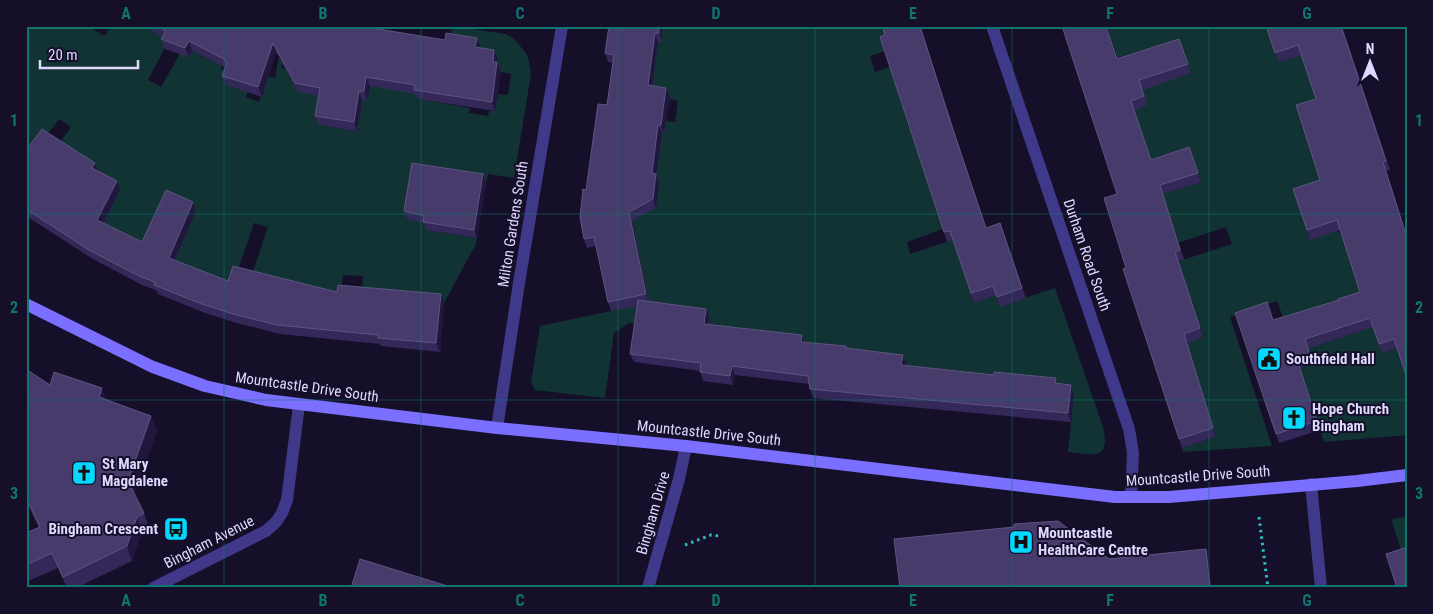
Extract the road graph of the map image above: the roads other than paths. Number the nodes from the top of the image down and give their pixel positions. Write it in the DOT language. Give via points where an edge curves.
graph roads {
  1 [pos="562,26"];
  2 [pos="992,26"];
  3 [pos="26,304"];
  4 [pos="299,405"];
  5 [pos="497,428"];
  6 [pos="686,446"];
  7 [pos="1407,475"];
  8 [pos="1311,484"];
  9 [pos="1131,497"];
  10 [pos="153,588"];
  11 [pos="648,588"];
  12 [pos="1321,588"];
  1 -- 5 [label="street, Milton Gardens South"];
  2 -- 9 [label="street, Durham Road South" via="1129,429"];
  3 -- 4 [label="street, Mountcastle Drive South" via="178,377 234,393"];
  4 -- 5 [label="street, Mountcastle Drive South"];
  4 -- 10 [label="street, Bingham Avenue" via="287,500 276,522 244,543"];
  5 -- 6 [label="street, Mountcastle Drive South"];
  6 -- 9 [label="street, Mountcastle Drive South" via="1100,496"];
  6 -- 11 [label="street, Bingham Drive"];
  7 -- 8 [label="street, Mountcastle Drive South"];
  8 -- 9 [label="street, Mountcastle Drive South" via="1169,497"];
  8 -- 12 [label="street"];
}
